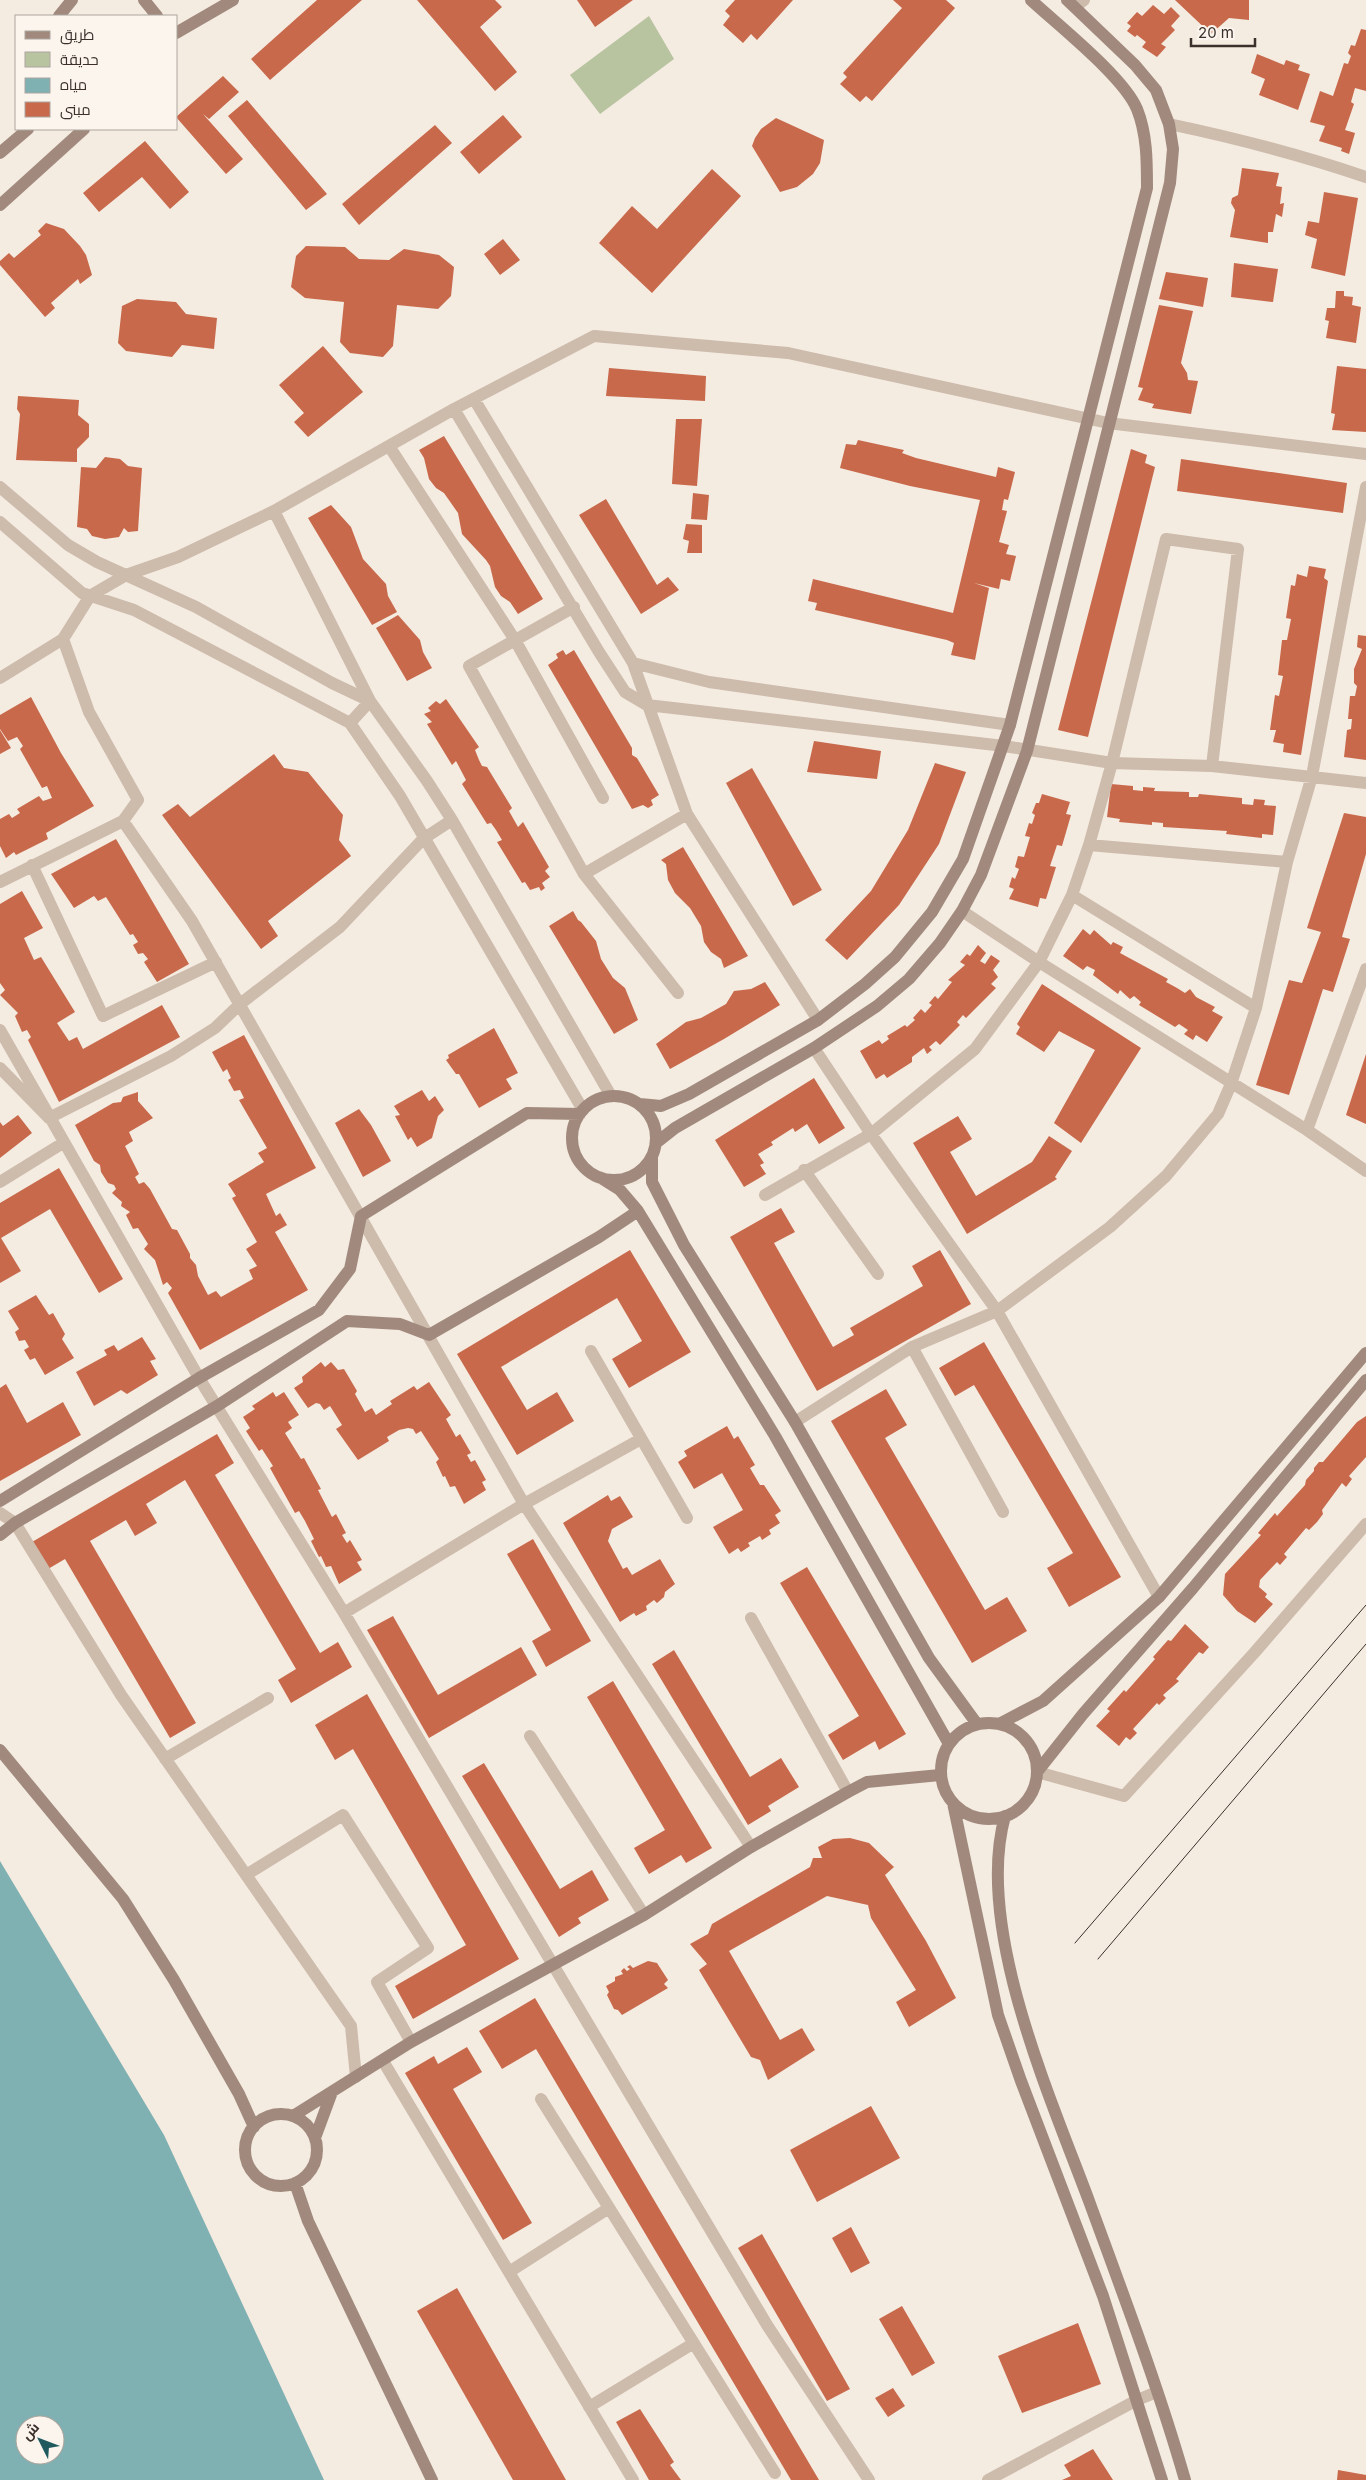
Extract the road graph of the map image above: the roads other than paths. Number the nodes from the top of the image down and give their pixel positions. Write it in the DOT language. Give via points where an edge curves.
graph roads {
  1 [pos="72,0"];
  2 [pos="144,0"];
  3 [pos="232,0"];
  4 [pos="1031,0"];
  5 [pos="1075,2"];
  6 [pos="60,15"];
  7 [pos="156,15"];
  8 [pos="178,32"];
  9 [pos="1169,124"];
  10 [pos="27,130"];
  11 [pos="83,130"];
  12 [pos="0,153"];
  13 [pos="1366,177"];
  14 [pos="0,205"];
  15 [pos="474,399"];
  16 [pos="454,409"];
  17 [pos="1088,418"];
  18 [pos="1108,423"];
  19 [pos="389,446"];
  20 [pos="1366,454"];
  21 [pos="0,487"];
  22 [pos="1366,487"];
  23 [pos="274,511"];
  24 [pos="0,522"];
  25 [pos="126,575"];
  26 [pos="90,596"];
  27 [pos="574,607"];
  28 [pos="63,639"];
  29 [pos="515,640"];
  30 [pos="633,663"];
  31 [pos="0,678"];
  32 [pos="370,701"];
  33 [pos="647,705"];
  34 [pos="350,723"];
  35 [pos="1010,725"];
  36 [pos="1004,746"];
  37 [pos="1027,751"];
  38 [pos="1112,763"];
  39 [pos="1212,766"];
  40 [pos="1312,776"];
  41 [pos="1366,783"];
  42 [pos="603,798"];
  43 [pos="687,814"];
  44 [pos="452,820"];
  45 [pos="123,822"];
  46 [pos="423,839"];
  47 [pos="1089,845"];
  48 [pos="1287,862"];
  49 [pos="32,865"];
  50 [pos="584,874"];
  51 [pos="0,882"];
  52 [pos="1072,895"];
  53 [pos="962,911"];
  54 [pos="216,962"];
  55 [pos="1039,962"];
  56 [pos="1366,969"];
  57 [pos="678,993"];
  58 [pos="240,1004"];
  59 [pos="1256,1008"];
  60 [pos="818,1020"];
  61 [pos="0,1030"];
  62 [pos="814,1048"];
  63 [pos="0,1068"];
  64 [pos="1231,1084"];
  65 [pos="611,1096"];
  66 [pos="640,1104"];
  67 [pos="581,1112"];
  68 [pos="49,1118"];
  69 [pos="1307,1130"];
  70 [pos="871,1134"];
  71 [pos="63,1143"];
  72 [pos="656,1143"];
  73 [pos="652,1157"];
  74 [pos="804,1170"];
  75 [pos="1366,1171"];
  76 [pos="601,1178"];
  77 [pos="0,1182"];
  78 [pos="764,1194"];
  79 [pos="638,1211"];
  80 [pos="361,1216"];
  81 [pos="878,1274"];
  82 [pos="996,1311"];
  83 [pos="429,1335"];
  84 [pos="912,1347"];
  85 [pos="591,1351"];
  86 [pos="1366,1353"];
  87 [pos="199,1378"];
  88 [pos="1366,1380"];
  89 [pos="217,1406"];
  90 [pos="795,1422"];
  91 [pos="641,1439"];
  92 [pos="0,1501"];
  93 [pos="524,1504"];
  94 [pos="0,1512"];
  95 [pos="1003,1512"];
  96 [pos="687,1518"];
  97 [pos="15,1524"];
  98 [pos="1366,1524"];
  99 [pos="0,1535"];
  100 [pos="1159,1597"];
  101 [pos="344,1613"];
  102 [pos="751,1618"];
  103 [pos="268,1698"];
  104 [pos="977,1724"];
  105 [pos="999,1724"];
  106 [pos="530,1736"];
  107 [pos="949,1744"];
  108 [pos="0,1750"];
  109 [pos="165,1759"];
  110 [pos="1037,1772"];
  111 [pos="940,1776"];
  112 [pos="848,1792"];
  113 [pos="953,1803"];
  114 [pos="1005,1816"];
  115 [pos="751,1847"];
  116 [pos="246,1875"];
  117 [pos="644,1915"];
  118 [pos="552,1965"];
  119 [pos="412,2042"];
  120 [pos="382,2061"];
  121 [pos="356,2077"];
  122 [pos="332,2092"];
  123 [pos="541,2099"];
  124 [pos="293,2116"];
  125 [pos="254,2127"];
  126 [pos="315,2138"];
  127 [pos="295,2183"];
  128 [pos="609,2208"];
  129 [pos="509,2272"];
  130 [pos="694,2344"];
  131 [pos="1157,2392"];
  132 [pos="1137,2400"];
  133 [pos="589,2407"];
  134 [pos="775,2473"];
  135 [pos="432,2480"];
  136 [pos="633,2480"];
  137 [pos="869,2480"];
  138 [pos="988,2480"];
  139 [pos="1162,2480"];
  140 [pos="1185,2480"];
  1 -- 6 [label="street"];
  2 -- 7 [label="street"];
  3 -- 8 [label="street"];
  4 -- 17 [label="street" via="1114,77 1137,108 1147,149 1147,188"];
  5 -- 9 [label="street" via="1156,90"];
  9 -- 13 [label="street" via="1292,153"];
  9 -- 18 [label="street" via="1173,149 1170,182"];
  10 -- 12 [label="street"];
  11 -- 14 [label="street"];
  15 -- 16 [label="street"];
  15 -- 17 [label="street" via="594,336 788,353"];
  15 -- 30 [label="street"];
  16 -- 19 [label="street"];
  16 -- 27 [label="street"];
  17 -- 18 [label="street"];
  17 -- 35 [label="street"];
  18 -- 20 [label="street"];
  18 -- 37 [label="street"];
  19 -- 23 [label="street"];
  19 -- 29 [label="street"];
  21 -- 25 [label="street" via="68,545"];
  22 -- 40 [label="street"];
  23 -- 25 [label="street" via="178,557"];
  23 -- 32 [label="street"];
  24 -- 26 [label="street" via="82,593"];
  25 -- 26 [label="street"];
  25 -- 32 [label="street" via="196,607"];
  26 -- 28 [label="street"];
  26 -- 34 [label="street" via="134,610"];
  27 -- 29 [label="street"];
  27 -- 33 [label="street" via="598,652 625,692"];
  28 -- 31 [label="street"];
  28 -- 45 [label="street" via="89,712 138,800"];
  29 -- 42 [label="street"];
  29 -- 50 [label="street" via="469,666"];
  30 -- 33 [label="street"];
  30 -- 35 [label="street" via="709,682"];
  32 -- 34 [label="street"];
  32 -- 44 [label="street" via="428,780"];
  33 -- 36 [label="street"];
  33 -- 43 [label="street"];
  34 -- 46 [label="street" via="400,796"];
  35 -- 36 [label="street"];
  36 -- 37 [label="street"];
  36 -- 60 [label="street" via="963,859 932,912 895,957"];
  37 -- 38 [label="street"];
  37 -- 53 [label="street" via="980,875"];
  38 -- 39 [label="street"];
  38 -- 39 [label="street" via="1166,539 1238,549"];
  38 -- 47 [label="street"];
  39 -- 40 [label="street"];
  40 -- 41 [label="street"];
  40 -- 48 [label="street"];
  43 -- 50 [label="street"];
  43 -- 60 [label="street"];
  44 -- 46 [label="street"];
  44 -- 65 [label="street"];
  45 -- 49 [label="street"];
  45 -- 54 [label="street" via="192,921"];
  46 -- 58 [label="street" via="340,927"];
  46 -- 67 [label="street"];
  47 -- 48 [label="street"];
  47 -- 52 [label="street"];
  48 -- 59 [label="street"];
  49 -- 51 [label="street"];
  49 -- 54 [label="street" via="103,1016"];
  50 -- 57 [label="street"];
  52 -- 55 [label="street"];
  52 -- 59 [label="street"];
  53 -- 55 [label="street"];
  53 -- 62 [label="street" via="909,979 877,1006"];
  54 -- 58 [label="street"];
  55 -- 64 [label="street"];
  55 -- 70 [label="street" via="975,1049"];
  56 -- 69 [label="street"];
  58 -- 68 [label="street" via="215,1028 171,1056"];
  58 -- 80 [label="street"];
  59 -- 64 [label="street"];
  60 -- 66 [label="street" via="689,1094 661,1106"];
  61 -- 68 [label="street"];
  62 -- 70 [label="street"];
  62 -- 72 [label="street" via="675,1128"];
  63 -- 68 [label="street"];
  64 -- 69 [label="street"];
  64 -- 82 [label="street" via="1218,1114 1166,1176 1110,1227"];
  65 -- 66 [label="street"];
  65 -- 67 [label="street" via="595,1100"];
  66 -- 72 [label="street" via="652,1122"];
  67 -- 76 [label="street" via="572,1136 574,1149 579,1162"];
  67 -- 80 [label="street" via="527,1114"];
  68 -- 71 [label="street"];
  69 -- 75 [label="street"];
  70 -- 74 [label="street"];
  70 -- 82 [label="street"];
  71 -- 77 [label="street"];
  71 -- 87 [label="street"];
  72 -- 73 [label="street"];
  73 -- 76 [label="street" via="643,1169 630,1177 616,1180"];
  73 -- 90 [label="street" via="652,1182 684,1245"];
  74 -- 78 [label="street"];
  74 -- 81 [label="street"];
  76 -- 79 [label="street" via="620,1190"];
  79 -- 83 [label="street"];
  79 -- 107 [label="street" via="775,1436"];
  80 -- 83 [label="street"];
  80 -- 87 [label="street" via="350,1269 319,1310"];
  82 -- 84 [label="street"];
  82 -- 100 [label="street"];
  83 -- 89 [label="street" via="400,1324 347,1321"];
  83 -- 93 [label="street"];
  84 -- 90 [label="street"];
  84 -- 95 [label="street"];
  85 -- 91 [label="street"];
  86 -- 100 [label="street"];
  87 -- 89 [label="street"];
  87 -- 92 [label="street"];
  88 -- 110 [label="street" via="1194,1588 1082,1714"];
  89 -- 97 [label="street"];
  89 -- 101 [label="street"];
  90 -- 104 [label="street" via="929,1658"];
  91 -- 93 [label="street"];
  91 -- 96 [label="street"];
  93 -- 101 [label="street"];
  93 -- 115 [label="street"];
  94 -- 97 [label="street"];
  97 -- 99 [label="street"];
  97 -- 109 [label="street" via="121,1695"];
  98 -- 110 [label="street" via="1124,1796"];
  100 -- 105 [label="street" via="1043,1701"];
  101 -- 118 [label="street"];
  102 -- 112 [label="street"];
  103 -- 109 [label="street"];
  104 -- 105 [label="street"];
  104 -- 107 [label="street" via="966,1728"];
  105 -- 110 [label="street" via="1014,1730 1027,1741 1035,1756"];
  106 -- 117 [label="street"];
  107 -- 111 [label="street" via="942,1759"];
  108 -- 125 [label="street" via="123,1899 239,2094"];
  109 -- 116 [label="street"];
  110 -- 114 [label="street" via="1034,1789 1025,1803"];
  111 -- 112 [label="street" via="867,1782"];
  111 -- 113 [label="street" via="944,1791"];
  112 -- 115 [label="street"];
  113 -- 114 [label="street" via="979,1819"];
  113 -- 132 [label="street" via="998,2015 1103,2296"];
  114 -- 131 [label="street" via="999,1836 997,1864 999,1900 1019,2005"];
  115 -- 117 [label="street"];
  116 -- 119 [label="street" via="343,1815 428,1948 377,1982"];
  116 -- 121 [label="street" via="351,2026"];
  117 -- 118 [label="street"];
  118 -- 119 [label="street"];
  118 -- 137 [label="street" via="767,2325"];
  119 -- 120 [label="street"];
  120 -- 121 [label="street"];
  120 -- 129 [label="street"];
  121 -- 122 [label="street"];
  122 -- 124 [label="street"];
  122 -- 126 [label="street"];
  123 -- 128 [label="street"];
  124 -- 125 [label="street" via="272,2115"];
  124 -- 126 [label="street" via="302,2121"];
  125 -- 127 [label="street" via="246,2149 252,2171 271,2184"];
  126 -- 127 [label="street" via="316,2160 304,2178"];
  127 -- 135 [label="street" via="308,2221"];
  128 -- 129 [label="street"];
  128 -- 130 [label="street"];
  129 -- 133 [label="street"];
  130 -- 133 [label="street"];
  130 -- 134 [label="street"];
  131 -- 132 [label="street"];
  131 -- 140 [label="street"];
  132 -- 138 [label="street"];
  132 -- 139 [label="street"];
  133 -- 136 [label="street"];
}
